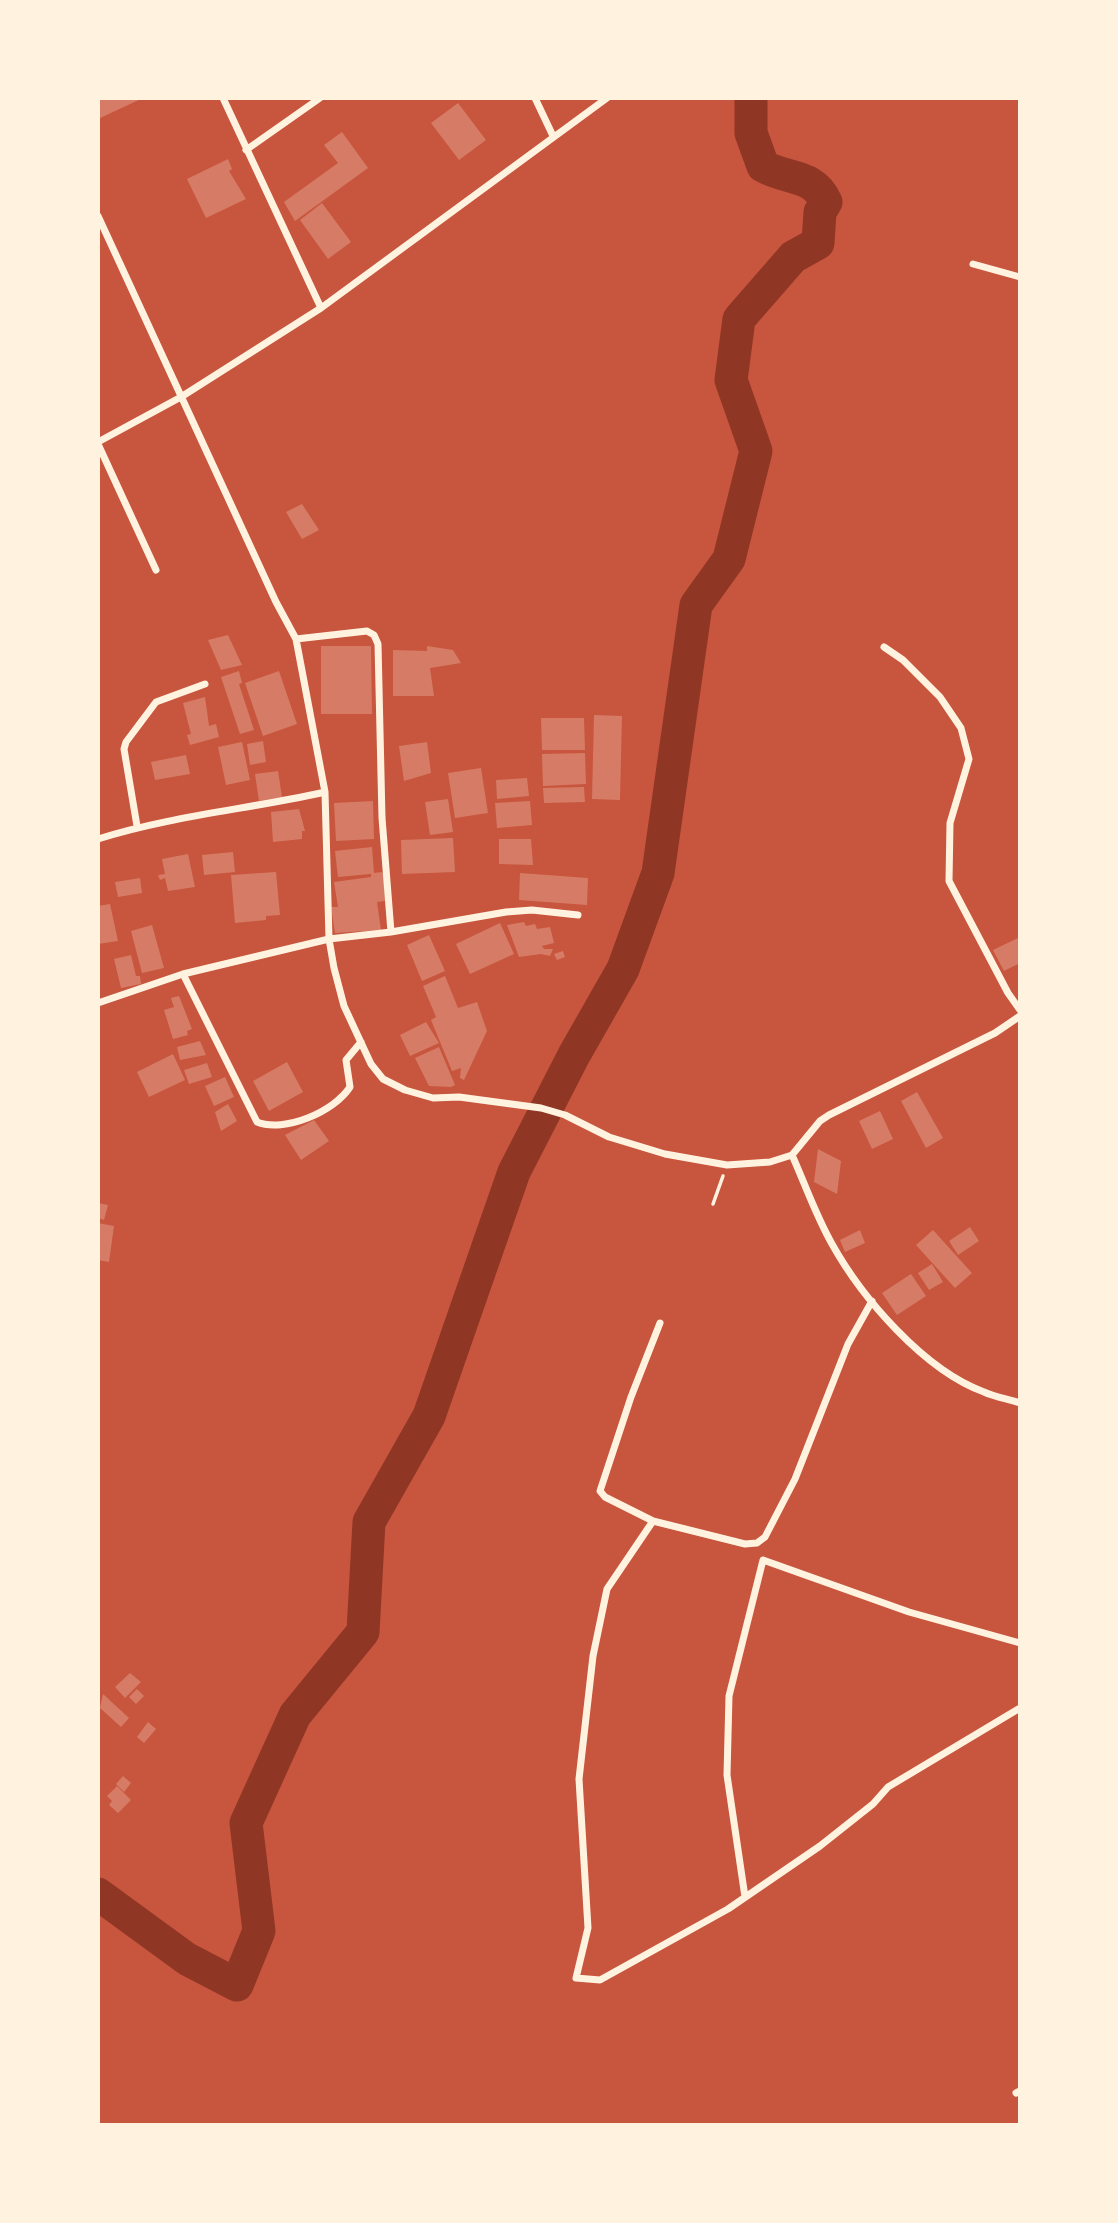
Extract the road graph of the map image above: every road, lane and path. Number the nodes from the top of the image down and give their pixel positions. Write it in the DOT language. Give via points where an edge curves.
graph roads {
  1 [pos="223,98"];
  2 [pos="320,98"];
  3 [pos="535,98"];
  4 [pos="607,98"];
  5 [pos="553,136"];
  6 [pos="246,150"];
  7 [pos="98,216"];
  8 [pos="973,264"];
  9 [pos="1020,277"];
  10 [pos="321,308"];
  11 [pos="181,397"];
  12 [pos="98,443"];
  13 [pos="156,570"];
  14 [pos="296,639"];
  15 [pos="884,647"];
  16 [pos="205,684"];
  17 [pos="325,792"];
  18 [pos="137,826"];
  19 [pos="98,839"];
  20 [pos="578,915"];
  21 [pos="391,932"];
  22 [pos="329,939"];
  23 [pos="183,974"];
  24 [pos="98,1003"];
  25 [pos="1020,1010"];
  26 [pos="1020,1016"];
  27 [pos="361,1042"];
  28 [pos="792,1156"];
  29 [pos="727,1165"];
  30 [pos="713,1204"];
  31 [pos="872,1301"];
  32 [pos="660,1323"];
  33 [pos="1020,1403"];
  34 [pos="653,1521"];
  35 [pos="1020,1643"];
  36 [pos="1020,1709"];
  37 [pos="745,1898"];
  1 -- 6 [label="street"];
  2 -- 6 [label="street"];
  3 -- 5 [label="street"];
  4 -- 5 [label="street"];
  5 -- 10 [label="street"];
  6 -- 10 [label="street"];
  7 -- 11 [label="street"];
  8 -- 9 [label="street"];
  10 -- 11 [label="street"];
  11 -- 12 [label="street"];
  11 -- 14 [label="street"];
  12 -- 13 [label="street"];
  14 -- 17 [label="street"];
  14 -- 21 [label="street" via="367,631 378,644 382,818"];
  15 -- 25 [label="street" via="904,660 940,697 961,728 969,759 950,823 949,881"];
  16 -- 18 [label="street" via="156,702 126,742"];
  17 -- 18 [label="street"];
  17 -- 22 [label="street"];
  18 -- 19 [label="street"];
  20 -- 21 [label="street" via="506,912"];
  21 -- 22 [label="street"];
  22 -- 23 [label="street"];
  22 -- 27 [label="street" via="344,1006"];
  23 -- 24 [label="street"];
  23 -- 27 [label="street" via="257,1122 265,1126 296,1121 331,1106 348,1091 346,1060"];
  26 -- 28 [label="street" via="995,1033 829,1115"];
  27 -- 29 [label="street" via="383,1079 405,1090 433,1098 541,1108 665,1154"];
  28 -- 29 [label="street"];
  28 -- 31 [label="street" via="831,1242"];
  29 -- 30 [label="path"];
  31 -- 33 [label="street" via="893,1326 948,1373 982,1392"];
  31 -- 34 [label="street" via="848,1344 795,1479 765,1537 746,1544"];
  32 -- 34 [label="street" via="600,1491"];
  34 -- 37 [label="street" via="607,1588 593,1656 579,1779 589,1928 576,1978 600,1980"];
  35 -- 37 [label="street" via="909,1612 763,1560 729,1696 727,1775"];
  36 -- 37 [label="street" via="888,1787 841,1829"];
}
